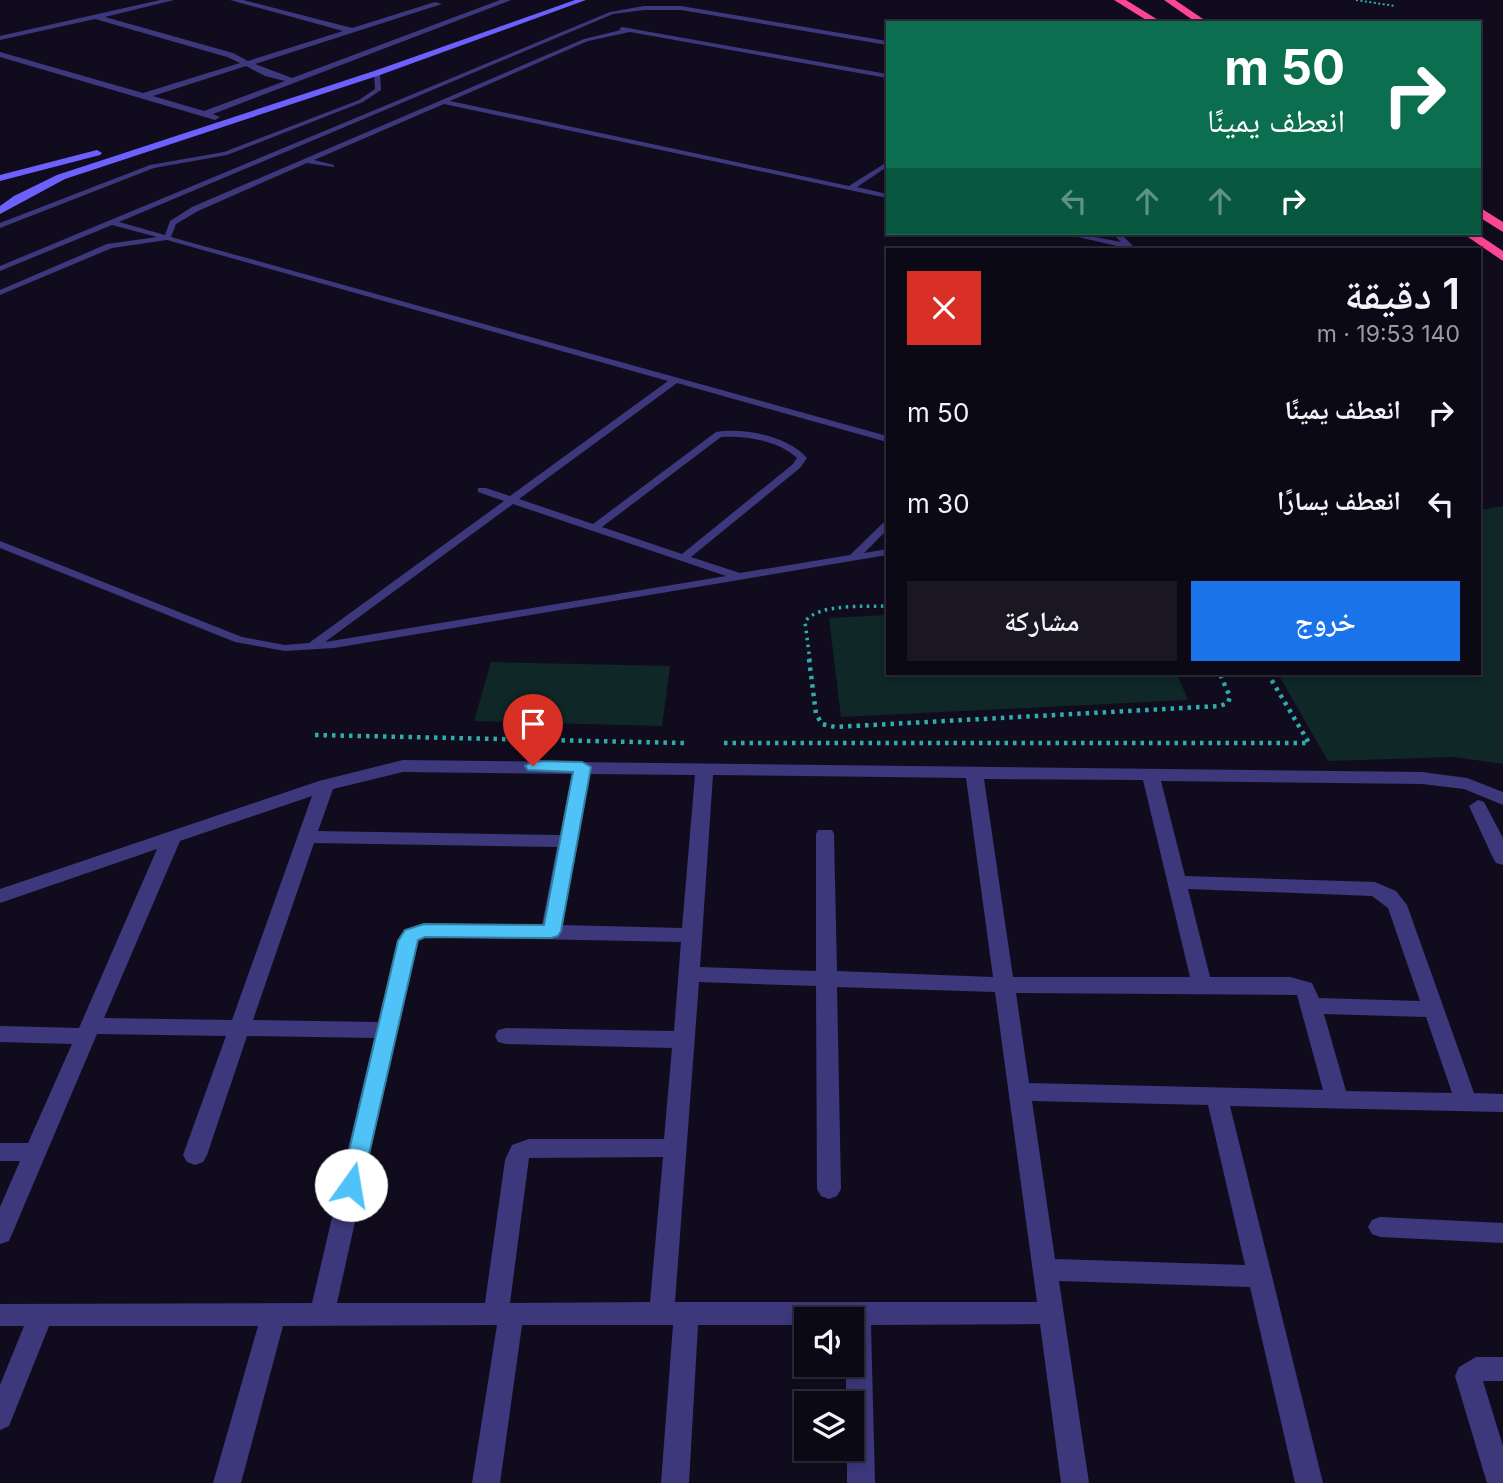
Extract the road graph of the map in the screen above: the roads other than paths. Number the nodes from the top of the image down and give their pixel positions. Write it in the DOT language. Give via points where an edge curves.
graph roads {
  1 [pos="170,0"];
  2 [pos="234,0"];
  3 [pos="507,0"];
  4 [pos="552,0"];
  5 [pos="582,0"];
  6 [pos="1119,0"];
  7 [pos="1137,0"];
  8 [pos="1169,0"];
  9 [pos="435,2"];
  10 [pos="1193,2"];
  11 [pos="465,16"];
  12 [pos="96,18"];
  13 [pos="477,19"];
  14 [pos="1207,19"];
  15 [pos="1155,21"];
  16 [pos="1166,21"];
  17 [pos="575,28"];
  18 [pos="631,30"];
  19 [pos="353,31"];
  20 [pos="0,38"];
  21 [pos="886,43"];
  22 [pos="0,54"];
  23 [pos="249,64"];
  24 [pos="377,73"];
  25 [pos="886,76"];
  26 [pos="289,79"];
  27 [pos="144,96"];
  28 [pos="413,96"];
  29 [pos="443,102"];
  30 [pos="204,114"];
  31 [pos="215,117"];
  32 [pos="122,145"];
  33 [pos="111,149"];
  34 [pos="308,160"];
  35 [pos="886,165"];
  36 [pos="332,166"];
  37 [pos="0,181"];
  38 [pos="851,188"];
  39 [pos="886,196"];
  40 [pos="18,198"];
  41 [pos="0,211"];
  42 [pos="1481,212"];
  43 [pos="111,222"];
  44 [pos="0,226"];
  45 [pos="1503,228"];
  46 [pos="1075,235"];
  47 [pos="1118,235"];
  48 [pos="1471,235"];
  49 [pos="1080,236"];
  50 [pos="167,238"];
  51 [pos="1093,248"];
  52 [pos="1132,248"];
  53 [pos="1503,257"];
  54 [pos="0,269"];
  55 [pos="0,293"];
  56 [pos="675,380"];
  57 [pos="886,439"];
  58 [pos="482,490"];
  59 [pos="511,500"];
  60 [pos="886,526"];
  61 [pos="594,528"];
  62 [pos="0,544"];
  63 [pos="886,552"];
  64 [pos="854,557"];
  65 [pos="684,558"];
  66 [pos="739,577"];
  67 [pos="310,648"];
  68 [pos="582,767"];
  69 [pos="705,768"];
  70 [pos="974,772"];
  71 [pos="1150,774"];
  72 [pos="325,785"];
  73 [pos="1503,799"];
  74 [pos="1478,806"];
  75 [pos="825,834"];
  76 [pos="173,835"];
  77 [pos="307,837"];
  78 [pos="568,841"];
  79 [pos="1503,858"];
  80 [pos="1176,882"];
  81 [pos="0,896"];
  82 [pos="551,931"];
  83 [pos="692,935"];
  84 [pos="689,974"];
  85 [pos="827,979"];
  86 [pos="1004,985"];
  87 [pos="1202,985"];
  88 [pos="1311,1006"];
  89 [pos="1433,1009"];
  90 [pos="239,1029"];
  91 [pos="387,1030"];
  92 [pos="88,1031"];
  93 [pos="0,1034"];
  94 [pos="506,1036"];
  95 [pos="684,1040"];
  96 [pos="1019,1092"];
  97 [pos="1217,1097"];
  98 [pos="1338,1099"];
  99 [pos="1466,1102"];
  100 [pos="1503,1103"];
  101 [pos="676,1148"];
  102 [pos="0,1152"];
  103 [pos="36,1152"];
  104 [pos="195,1156"];
  105 [pos="829,1189"];
  106 [pos="1380,1227"];
  107 [pos="1503,1233"];
  108 [pos="0,1234"];
  109 [pos="1045,1270"];
  110 [pos="1260,1276"];
  111 [pos="794,1313"];
  112 [pos="864,1313"];
  113 [pos="1051,1313"];
  114 [pos="274,1314"];
  115 [pos="322,1314"];
  116 [pos="504,1314"];
  117 [pos="674,1314"];
  118 [pos="0,1315"];
  119 [pos="41,1315"];
  120 [pos="1503,1369"];
  121 [pos="859,1377"];
  122 [pos="0,1417"];
  123 [pos="227,1483"];
  124 [pos="485,1483"];
  125 [pos="675,1483"];
  126 [pos="861,1483"];
  127 [pos="1075,1483"];
  128 [pos="1309,1483"];
  129 [pos="1501,1483"];
  1 -- 12 [label="street"];
  2 -- 19 [label="street"];
  3 -- 11 [label="street"];
  4 -- 31 [label="main road"];
  5 -- 24 [label="main road"];
  6 -- 15 [label="highway"];
  7 -- 16 [label="highway"];
  8 -- 14 [label="highway"];
  9 -- 11 [label="street"];
  9 -- 19 [label="street"];
  10 -- 14 [label="highway"];
  11 -- 13 [label="street"];
  11 -- 26 [label="street"];
  12 -- 20 [label="street"];
  12 -- 23 [label="street"];
  17 -- 18 [label="lane"];
  17 -- 21 [label="lane" via="622,11 669,8"];
  17 -- 28 [label="lane"];
  18 -- 25 [label="lane"];
  18 -- 29 [label="lane" via="586,40"];
  19 -- 23 [label="street"];
  22 -- 27 [label="street"];
  23 -- 26 [label="street"];
  23 -- 27 [label="street"];
  24 -- 40 [label="main road" via="74,173"];
  24 -- 44 [label="lane" via="378,90 367,98 225,154 152,166"];
  26 -- 30 [label="street"];
  27 -- 30 [label="street"];
  28 -- 29 [label="lane"];
  28 -- 43 [label="lane"];
  29 -- 34 [label="lane"];
  29 -- 38 [label="lane"];
  30 -- 31 [label="street"];
  31 -- 32 [label="main road"];
  33 -- 37 [label="main road"];
  34 -- 36 [label="lane"];
  34 -- 50 [label="lane" via="183,216 168,230"];
  35 -- 38 [label="lane"];
  37 -- 40 [label="main road" via="15,189"];
  38 -- 39 [label="lane"];
  40 -- 41 [label="main road"];
  42 -- 45 [label="highway"];
  43 -- 50 [label="lane"];
  43 -- 54 [label="lane"];
  46 -- 49 [label="lane"];
  47 -- 52 [label="lane"];
  48 -- 53 [label="highway"];
  49 -- 51 [label="lane"];
  49 -- 52 [label="lane"];
  50 -- 55 [label="lane" via="110,246"];
  50 -- 56 [label="lane"];
  56 -- 57 [label="lane"];
  56 -- 59 [label="lane"];
  58 -- 59 [label="lane"];
  59 -- 61 [label="lane"];
  59 -- 67 [label="lane"];
  60 -- 64 [label="lane"];
  61 -- 65 [label="lane"];
  61 -- 65 [label="lane" via="719,434 740,434 800,454 797,466"];
  62 -- 67 [label="lane" via="239,640"];
  63 -- 64 [label="lane"];
  64 -- 66 [label="lane"];
  65 -- 66 [label="lane"];
  66 -- 67 [label="lane"];
  68 -- 69 [label="street"];
  68 -- 72 [label="street" via="403,766"];
  68 -- 78 [label="street"];
  69 -- 70 [label="street"];
  69 -- 83 [label="street"];
  70 -- 71 [label="street"];
  70 -- 86 [label="street"];
  71 -- 73 [label="street" via="1444,780"];
  71 -- 80 [label="street"];
  72 -- 76 [label="street"];
  72 -- 77 [label="street"];
  74 -- 79 [label="street"];
  75 -- 85 [label="street"];
  76 -- 81 [label="street"];
  76 -- 92 [label="street"];
  77 -- 78 [label="street"];
  77 -- 90 [label="street"];
  78 -- 82 [label="street"];
  80 -- 87 [label="street"];
  80 -- 89 [label="street" via="1382,892 1396,905"];
  82 -- 83 [label="street"];
  82 -- 91 [label="street" via="424,930 411,935"];
  83 -- 84 [label="street"];
  84 -- 85 [label="street"];
  84 -- 95 [label="street"];
  85 -- 86 [label="street"];
  85 -- 105 [label="street"];
  86 -- 87 [label="street"];
  86 -- 96 [label="street"];
  87 -- 88 [label="street" via="1290,985 1305,989"];
  88 -- 89 [label="street"];
  88 -- 98 [label="street"];
  89 -- 99 [label="street"];
  90 -- 91 [label="street"];
  90 -- 92 [label="street"];
  90 -- 104 [label="street"];
  91 -- 115 [label="street"];
  92 -- 93 [label="street"];
  92 -- 103 [label="street"];
  94 -- 95 [label="street"];
  95 -- 101 [label="street"];
  96 -- 97 [label="street"];
  96 -- 109 [label="street"];
  97 -- 98 [label="street"];
  97 -- 110 [label="street"];
  98 -- 99 [label="street"];
  99 -- 100 [label="street"];
  101 -- 116 [label="street" via="529,1148 520,1152"];
  101 -- 117 [label="street"];
  102 -- 103 [label="street"];
  103 -- 108 [label="street"];
  106 -- 107 [label="street"];
  109 -- 110 [label="street"];
  109 -- 113 [label="street"];
  110 -- 128 [label="street"];
  111 -- 117 [label="street"];
  112 -- 113 [label="street"];
  113 -- 127 [label="street"];
  114 -- 115 [label="street"];
  114 -- 119 [label="street"];
  114 -- 123 [label="street"];
  115 -- 116 [label="street"];
  116 -- 117 [label="street"];
  116 -- 124 [label="street"];
  117 -- 125 [label="street"];
  118 -- 119 [label="street"];
  119 -- 122 [label="street"];
  120 -- 129 [label="street" via="1476,1368 1468,1376"];
  121 -- 126 [label="street"];
}
